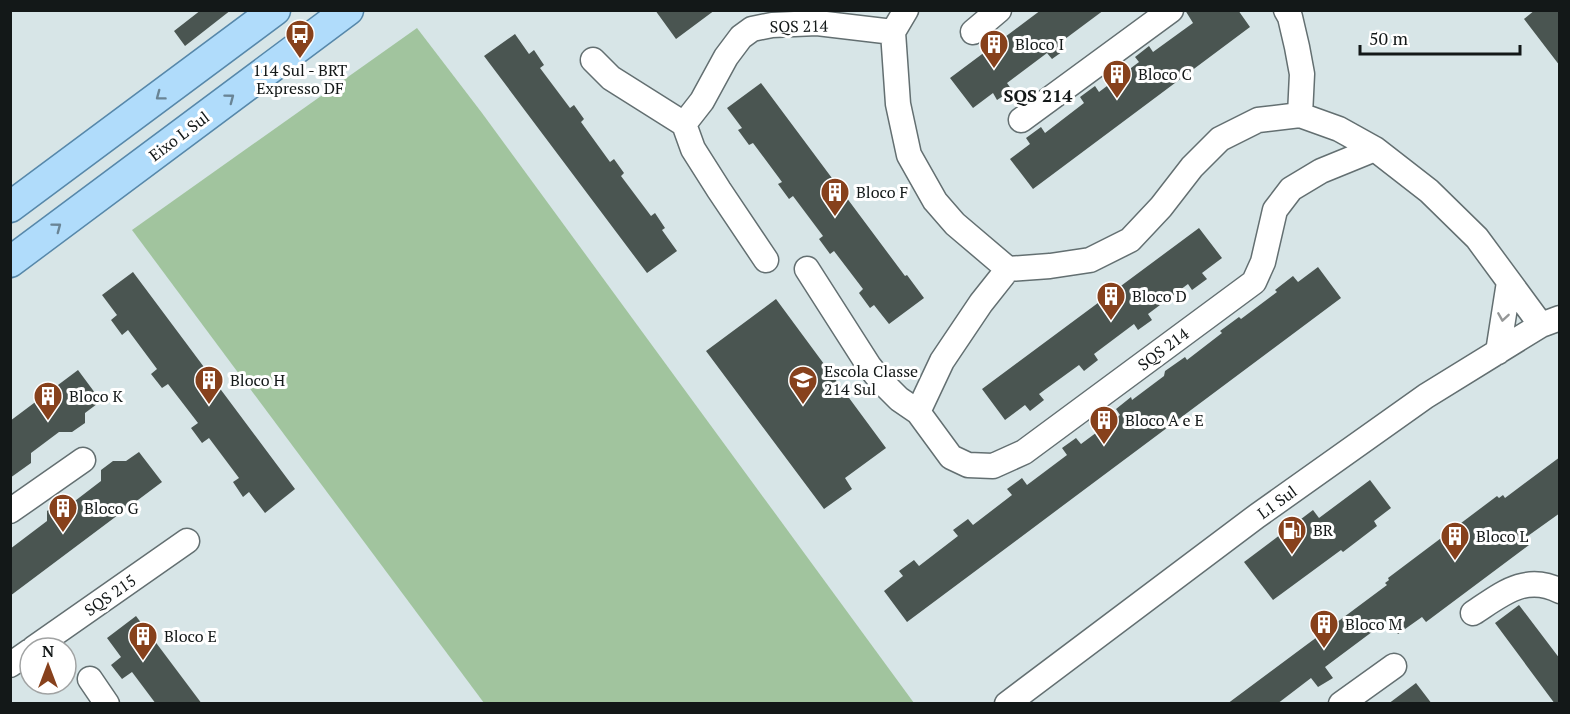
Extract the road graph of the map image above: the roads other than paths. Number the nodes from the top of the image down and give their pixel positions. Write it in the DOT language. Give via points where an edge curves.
graph roads {
  1 [pos="274,10"];
  2 [pos="348,10"];
  3 [pos="906,10"];
  4 [pos="999,10"];
  5 [pos="1171,10"];
  6 [pos="1286,10"];
  7 [pos="893,32"];
  8 [pos="973,32"];
  9 [pos="593,60"];
  10 [pos="1300,115"];
  11 [pos="1021,120"];
  12 [pos="684,124"];
  13 [pos="1375,149"];
  14 [pos="10,207"];
  15 [pos="766,260"];
  16 [pos="10,262"];
  17 [pos="807,269"];
  18 [pos="1008,269"];
  19 [pos="1509,282"];
  20 [pos="1550,322"];
  21 [pos="1498,352"];
  22 [pos="918,411"];
  23 [pos="83,460"];
  24 [pos="10,512"];
  25 [pos="187,541"];
  26 [pos="1560,591"];
  27 [pos="1473,613"];
  28 [pos="51,636"];
  29 [pos="1394,666"];
  30 [pos="90,679"];
  31 [pos="107,704"];
  32 [pos="1007,704"];
  33 [pos="1341,704"];
  1 -- 14 [label="main road, one-way"];
  16 -- 2 [label="main road, Eixo L Sul, one-way"];
  3 -- 7 [label="street"];
  4 -- 8 [label="street"];
  5 -- 11 [label="street"];
  6 -- 10 [label="street" via="1302,74"];
  7 -- 12 [label="street, SQS 214" via="817,23 752,29 726,57 702,101"];
  7 -- 18 [label="street" via="898,104 909,155 935,201"];
  9 -- 12 [label="street" via="611,78"];
  10 -- 13 [label="street" via="1340,129"];
  10 -- 18 [label="street" via="1258,120 1220,139 1130,240 1090,260"];
  12 -- 15 [label="street" via="693,149"];
  13 -- 19 [label="street" via="1429,190 1477,238"];
  13 -- 22 [label="street, SQS 214" via="1321,171 1291,189 1275,210 1263,262 1254,282 1024,452 993,466 968,465 951,457"];
  17 -- 22 [label="street, SQS 214" via="875,373 899,399"];
  18 -- 22 [label="street" via="942,361"];
  19 -- 20 [label="street"];
  19 -- 21 [label="street, one-way"];
  20 -- 21 [label="street, L1 Sul"];
  21 -- 32 [label="street, L1 Sul" via="1426,396 1257,516"];
  23 -- 24 [label="street"];
  25 -- 28 [label="street, SQS 215"];
  26 -- 27 [label="street" via="1538,584 1516,586"];
  29 -- 33 [label="street"];
  30 -- 31 [label="street"];
}
